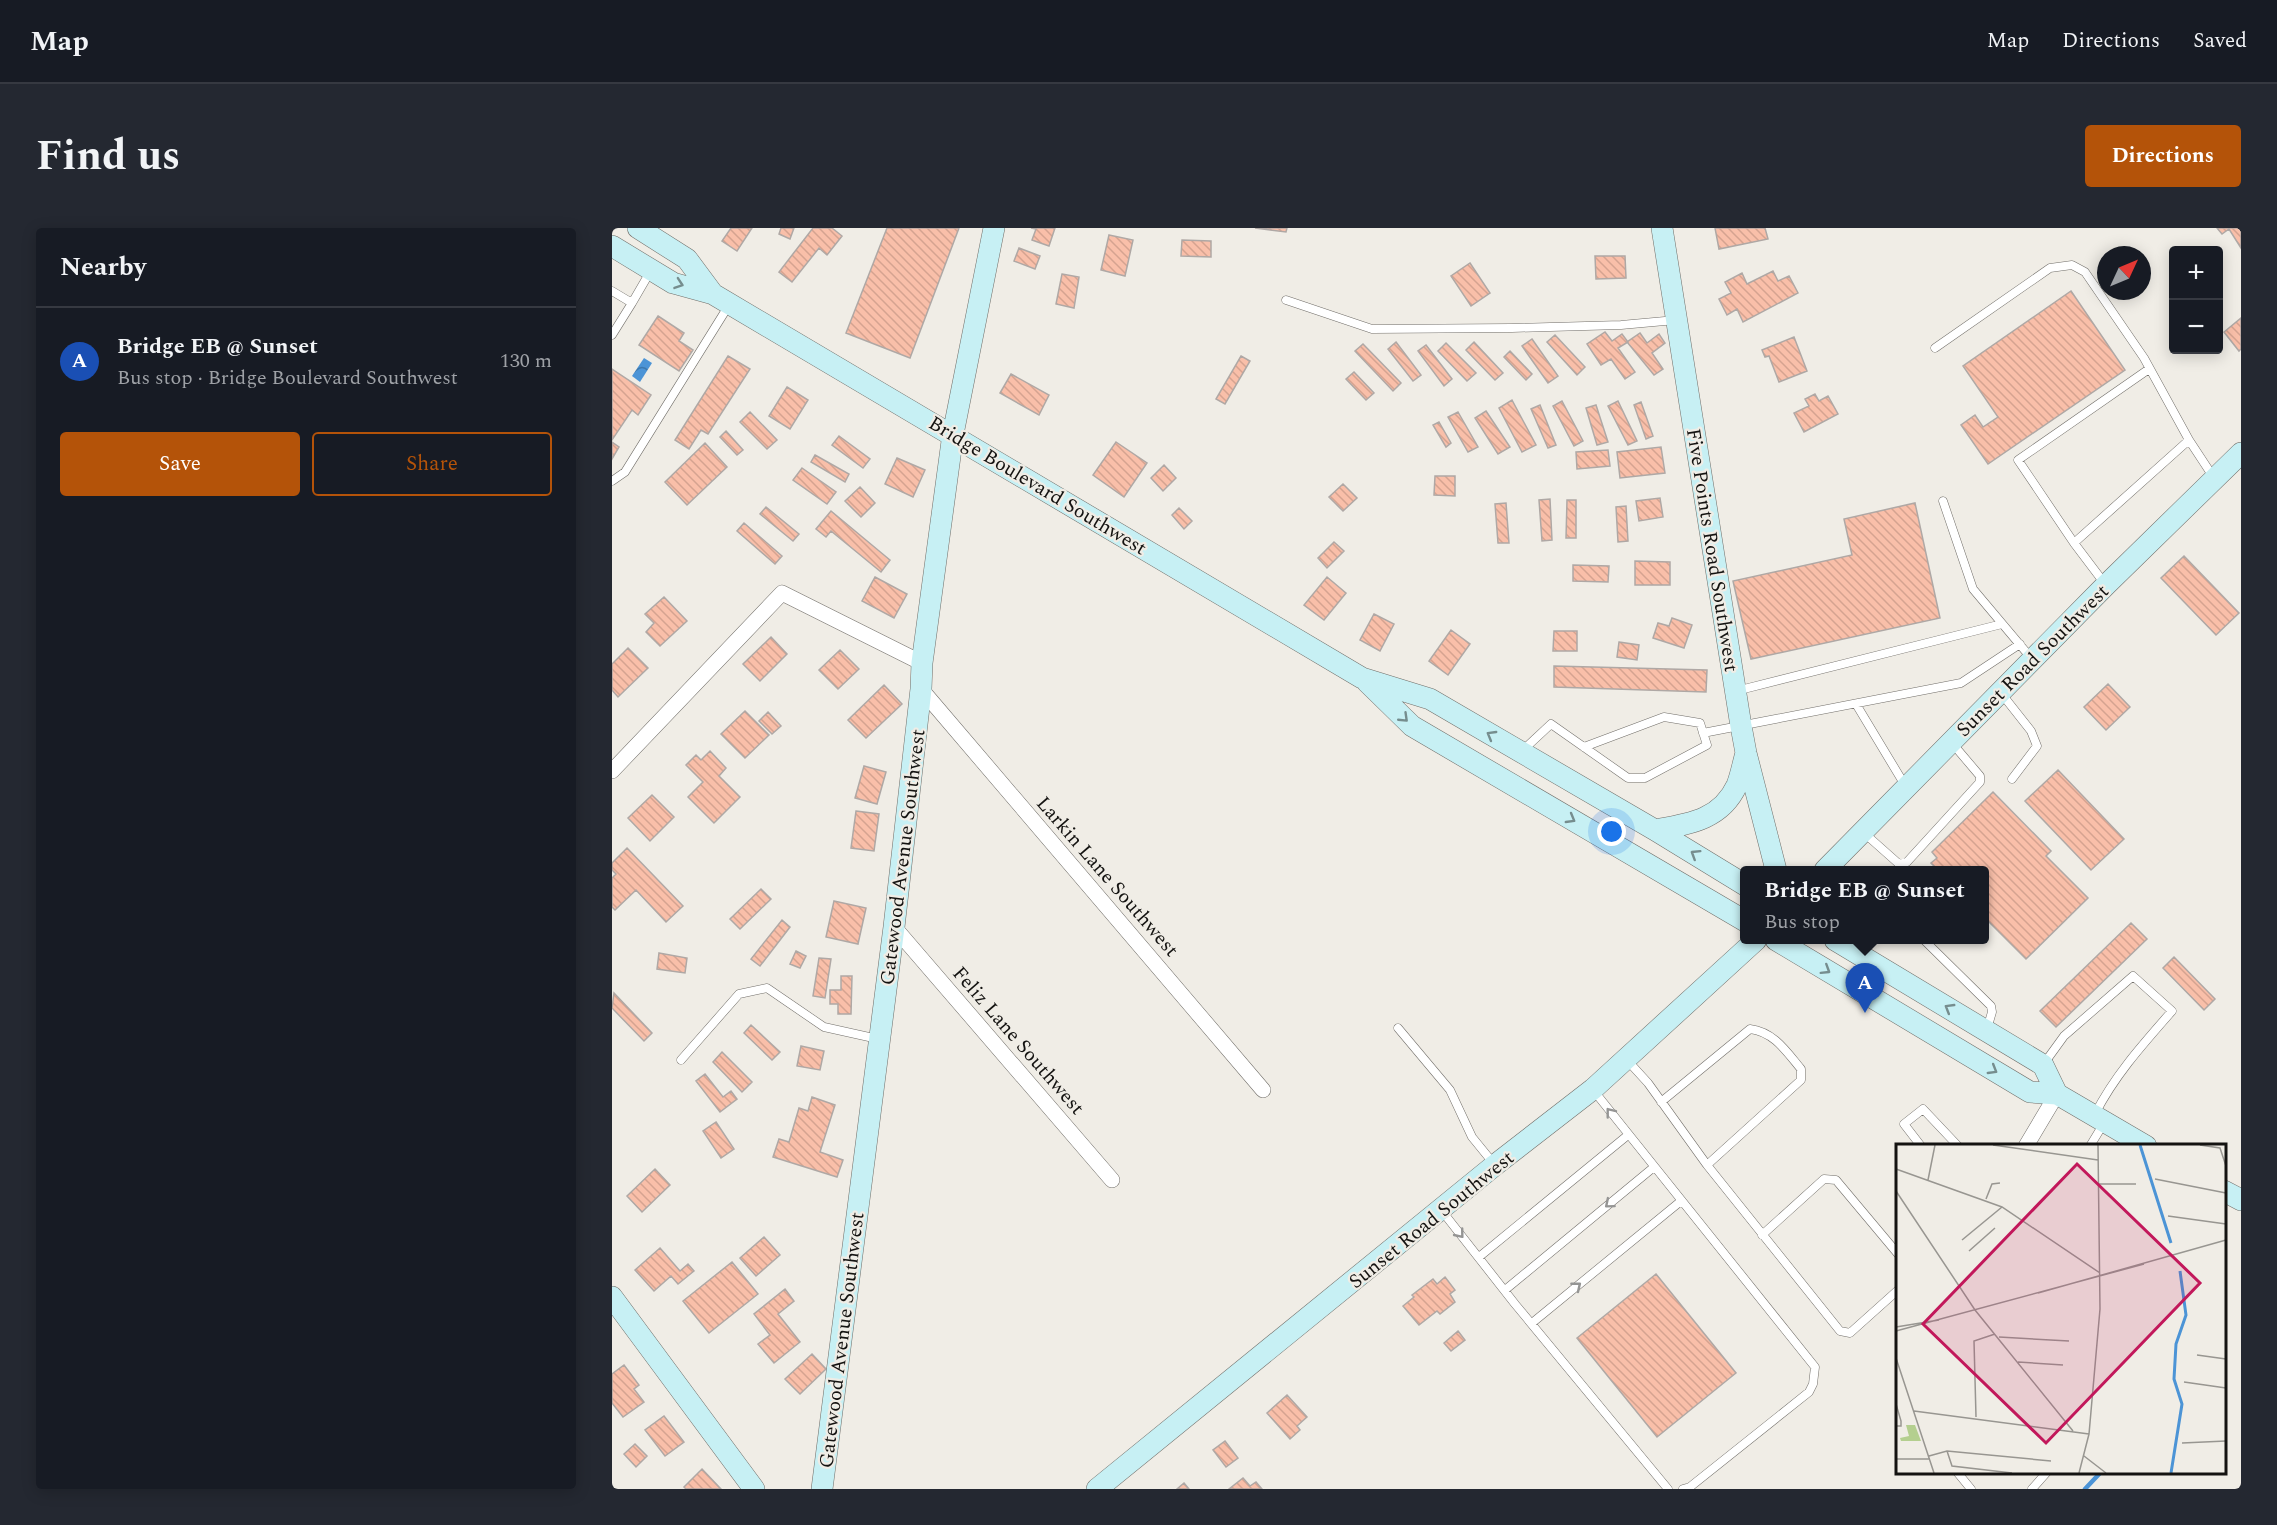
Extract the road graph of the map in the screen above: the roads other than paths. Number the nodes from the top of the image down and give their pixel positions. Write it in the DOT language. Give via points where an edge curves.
graph roads {
  1 [pos="638,228"];
  2 [pos="994,228"];
  3 [pos="1662,228"];
  4 [pos="612,246"];
  5 [pos="651,270"];
  6 [pos="612,291"];
  7 [pos="721,299"];
  8 [pos="1286,300"];
  9 [pos="632,303"];
  10 [pos="1677,320"];
  11 [pos="612,335"];
  12 [pos="1935,348"];
  13 [pos="2149,369"];
  14 [pos="952,434"];
  15 [pos="2189,440"];
  16 [pos="2241,453"];
  17 [pos="2214,479"];
  18 [pos="612,481"];
  19 [pos="1943,501"];
  20 [pos="2073,543"];
  21 [pos="2106,585"];
  22 [pos="2002,624"];
  23 [pos="2026,652"];
  24 [pos="922,663"];
  25 [pos="1362,678"];
  26 [pos="921,689"];
  27 [pos="1735,691"];
  28 [pos="2000,692"];
  29 [pos="1856,704"];
  30 [pos="1741,726"];
  31 [pos="1703,733"];
  32 [pos="1951,742"];
  33 [pos="1584,747"];
  34 [pos="1520,752"];
  35 [pos="1746,753"];
  36 [pos="612,771"];
  37 [pos="2012,779"];
  38 [pos="1906,788"];
  39 [pos="1655,830"];
  40 [pos="1863,832"];
  41 [pos="1775,866"];
  42 [pos="1829,866"];
  43 [pos="1895,866"];
  44 [pos="1898,866"];
  45 [pos="1740,882"];
  46 [pos="1740,918"];
  47 [pos="894,927"];
  48 [pos="1751,944"];
  49 [pos="1784,944"];
  50 [pos="1843,944"];
  51 [pos="1929,944"];
  52 [pos="1398,1028"];
  53 [pos="1986,1031"];
  54 [pos="880,1039"];
  55 [pos="1626,1059"];
  56 [pos="681,1060"];
  57 [pos="2043,1065"];
  58 [pos="1593,1089"];
  59 [pos="1263,1090"];
  60 [pos="2057,1094"];
  61 [pos="1661,1102"];
  62 [pos="2099,1119"];
  63 [pos="1628,1135"];
  64 [pos="1919,1144"];
  65 [pos="1956,1144"];
  66 [pos="2027,1144"];
  67 [pos="2091,1144"];
  68 [pos="2143,1144"];
  69 [pos="1495,1165"];
  70 [pos="1707,1165"];
  71 [pos="1654,1167"];
  72 [pos="1112,1180"];
  73 [pos="2226,1192"];
  74 [pos="2241,1200"];
  75 [pos="1681,1201"];
  76 [pos="1442,1210"];
  77 [pos="1762,1234"];
  78 [pos="1896,1252"];
  79 [pos="1479,1257"];
  80 [pos="1504,1290"];
  81 [pos="1896,1292"];
  82 [pos="612,1297"];
  83 [pos="1532,1323"];
  84 [pos="1958,1474"];
  85 [pos="2046,1474"];
  86 [pos="1105,1487"];
  87 [pos="754,1489"];
  88 [pos="822,1489"];
  89 [pos="1668,1489"];
  90 [pos="1683,1489"];
  91 [pos="1971,1489"];
  92 [pos="2032,1489"];
  1 -- 7 [label="street, Bridge Boulevard Southwest" via="687,259"];
  2 -- 14 [label="street, Gatewood Avenue Southwest"];
  3 -- 10 [label="street, Five Points Road Southwest"];
  4 -- 5 [label="street, Bridge Boulevard Southwest"];
  5 -- 7 [label="street, Bridge Boulevard Southwest, one-way" via="672,283"];
  5 -- 9 [label="lane"];
  6 -- 9 [label="lane"];
  7 -- 14 [label="street, Bridge Boulevard Southwest"];
  7 -- 18 [label="lane" via="625,472"];
  8 -- 10 [label="lane" via="1372,329 1621,325"];
  9 -- 11 [label="lane"];
  10 -- 27 [label="street, Five Points Road Southwest"];
  12 -- 13 [label="lane" via="2050,268 2072,265 2085,272"];
  13 -- 15 [label="lane"];
  13 -- 20 [label="lane" via="2018,460"];
  14 -- 24 [label="street, Gatewood Avenue Southwest"];
  14 -- 25 [label="street, Bridge Boulevard Southwest"];
  15 -- 17 [label="lane"];
  15 -- 20 [label="lane"];
  16 -- 17 [label="street, Sunset Road Southwest"];
  17 -- 21 [label="street, Sunset Road Southwest"];
  19 -- 22 [label="lane" via="1973,589"];
  20 -- 21 [label="lane"];
  21 -- 23 [label="street, Sunset Road Southwest"];
  22 -- 23 [label="lane"];
  22 -- 27 [label="lane"];
  23 -- 28 [label="street, Sunset Road Southwest"];
  23 -- 29 [label="lane" via="1961,683"];
  24 -- 26 [label="street, Gatewood Avenue Southwest"];
  24 -- 36 [label="street" via="782,593"];
  34 -- 25 [label="street, Bridge Boulevard Southwest, one-way" via="1430,699"];
  25 -- 46 [label="street, Bridge Boulevard Southwest, one-way" via="1412,726"];
  26 -- 47 [label="street, Gatewood Avenue Southwest"];
  26 -- 59 [label="street, Larkin Lane Southwest"];
  27 -- 30 [label="street, Five Points Road Southwest"];
  28 -- 32 [label="street, Sunset Road Southwest"];
  28 -- 37 [label="lane" via="2031,730 2037,746"];
  29 -- 30 [label="lane"];
  29 -- 38 [label="lane"];
  30 -- 31 [label="lane"];
  30 -- 35 [label="street, Five Points Road Southwest"];
  31 -- 33 [label="lane" via="1700,723 1664,717"];
  31 -- 33 [label="lane" via="1707,746 1645,778 1628,778"];
  32 -- 38 [label="street, Sunset Road Southwest"];
  32 -- 44 [label="lane" via="1980,776 1980,782 1907,862"];
  33 -- 34 [label="lane" via="1551,723"];
  34 -- 39 [label="street, Bridge Boulevard Southwest"];
  35 -- 39 [label="street" via="1737,785 1717,811 1694,823"];
  35 -- 41 [label="street, Five Points Road Southwest"];
  38 -- 40 [label="street, Sunset Road Southwest"];
  45 -- 39 [label="street, Bridge Boulevard Southwest, one-way"];
  40 -- 42 [label="street, Sunset Road Southwest"];
  40 -- 43 [label="lane"];
  47 -- 54 [label="street, Gatewood Avenue Southwest"];
  47 -- 72 [label="street, Feliz Lane Southwest"];
  48 -- 55 [label="street, Sunset Road Southwest"];
  49 -- 60 [label="street, one-way" via="2030,1092"];
  53 -- 50 [label="street, one-way"];
  51 -- 53 [label="lane" via="1991,1006"];
  52 -- 69 [label="lane" via="1449,1090 1472,1137"];
  53 -- 57 [label="street"];
  54 -- 56 [label="lane" via="824,1027 767,988 739,994"];
  54 -- 88 [label="street, Gatewood Avenue Southwest"];
  55 -- 58 [label="street, Sunset Road Southwest"];
  55 -- 61 [label="lane"];
  57 -- 60 [label="street"];
  57 -- 62 [label="lane" via="2064,1036 2133,976 2172,1011 2108,1088"];
  63 -- 58 [label="lane, one-way"];
  58 -- 69 [label="street, Sunset Road Southwest"];
  60 -- 62 [label="street"];
  60 -- 66 [label="street"];
  61 -- 70 [label="lane"];
  61 -- 70 [label="lane" via="1750,1029 1773,1037 1801,1069 1801,1080"];
  62 -- 67 [label="lane"];
  62 -- 68 [label="street"];
  63 -- 71 [label="lane"];
  63 -- 79 [label="lane"];
  64 -- 65 [label="lane" via="1904,1124 1923,1109"];
  69 -- 76 [label="street, Sunset Road Southwest"];
  70 -- 77 [label="lane"];
  71 -- 75 [label="lane"];
  71 -- 80 [label="lane, one-way"];
  73 -- 74 [label="street"];
  83 -- 75 [label="lane, one-way"];
  75 -- 90 [label="lane" via="1815,1367 1809,1392"];
  76 -- 79 [label="lane, one-way"];
  76 -- 86 [label="street, Sunset Road Southwest"];
  77 -- 78 [label="lane" via="1824,1179 1836,1180"];
  77 -- 81 [label="lane" via="1840,1331 1850,1333"];
  79 -- 80 [label="lane"];
  80 -- 83 [label="lane"];
  82 -- 87 [label="street"];
  83 -- 89 [label="lane"];
  84 -- 91 [label="lane"];
  85 -- 92 [label="lane"];
}
